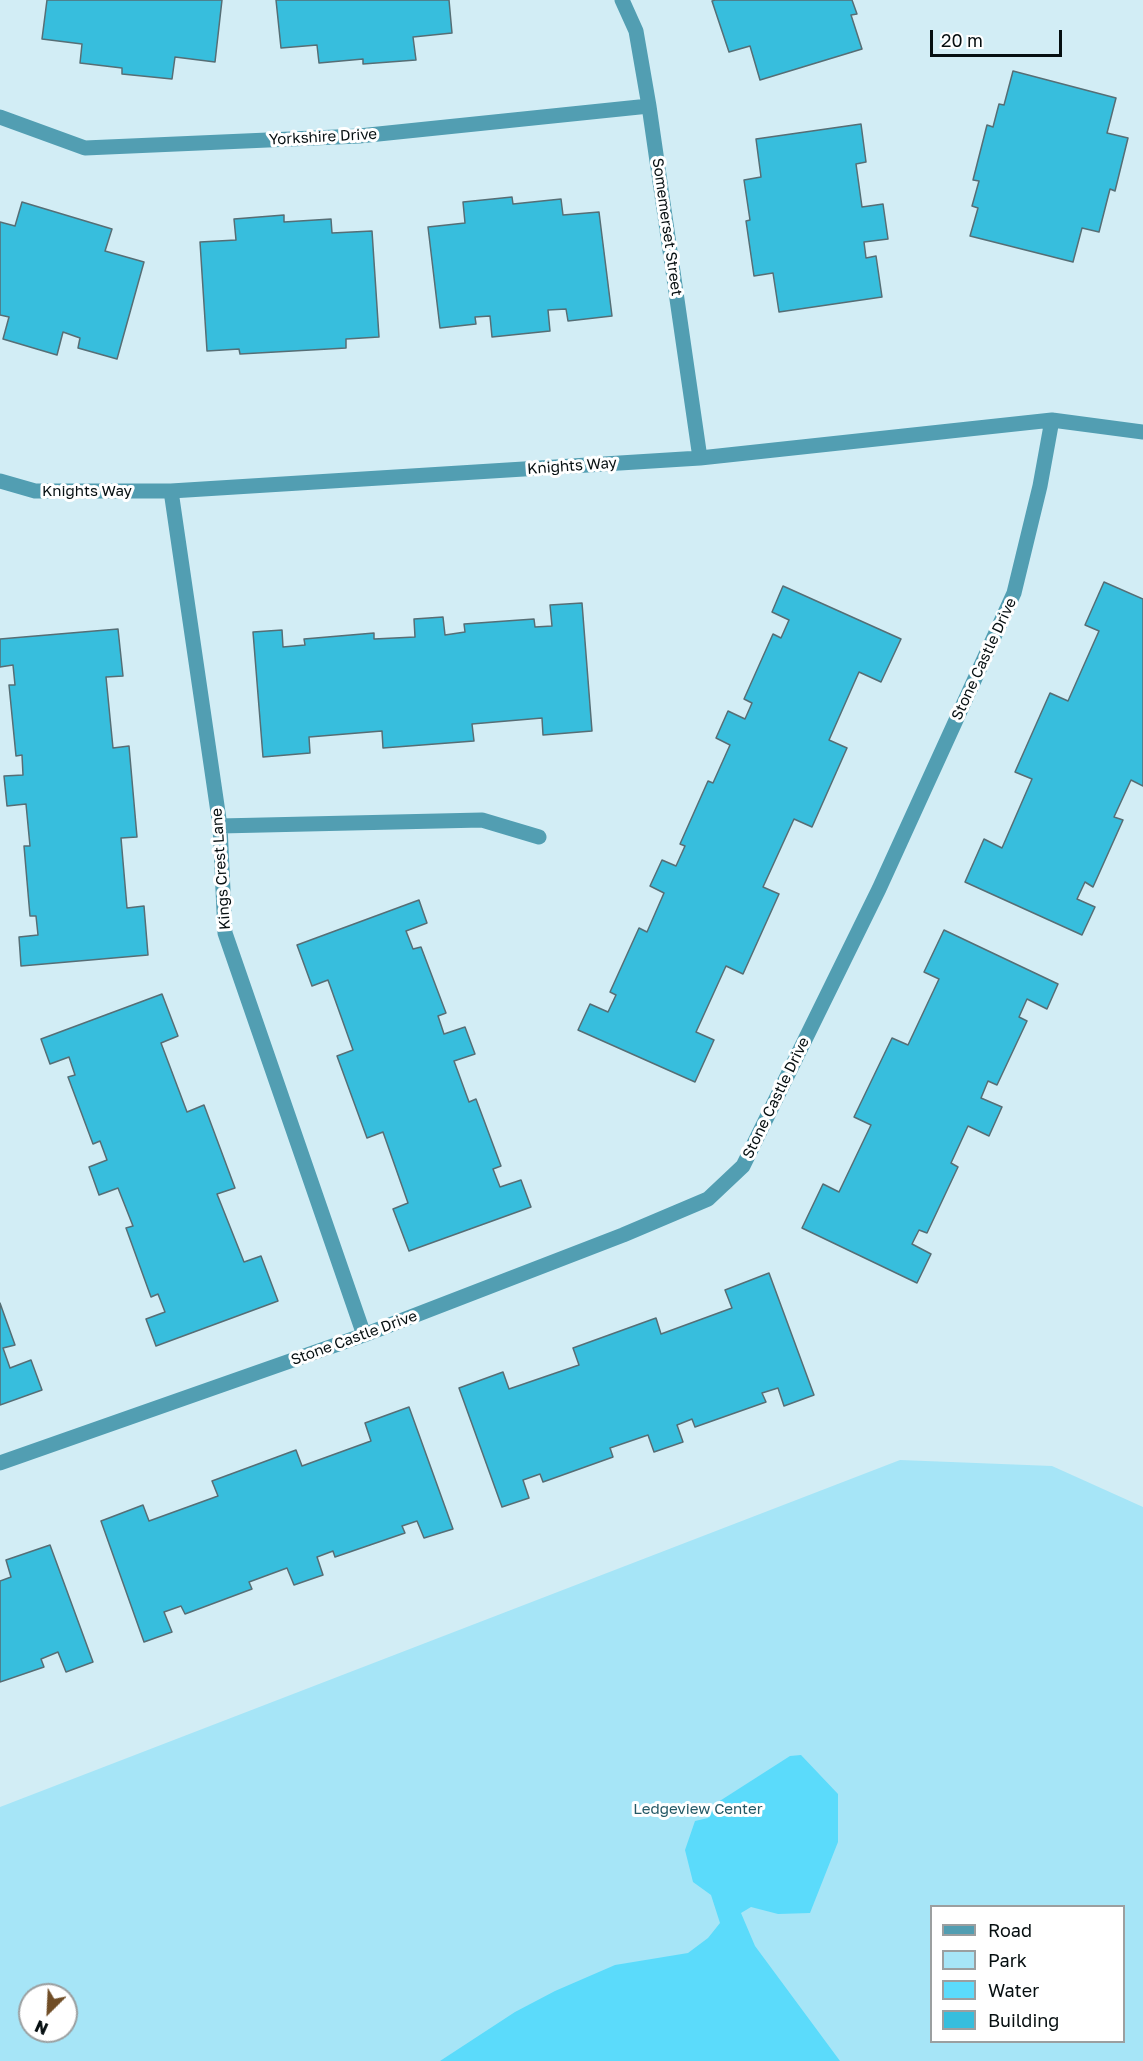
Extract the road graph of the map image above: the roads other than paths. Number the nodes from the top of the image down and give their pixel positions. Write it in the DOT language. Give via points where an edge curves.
graph roads {
  1 [pos="622,0"];
  2 [pos="650,106"];
  3 [pos="0,117"];
  4 [pos="1052,420"];
  5 [pos="1143,432"];
  6 [pos="700,458"];
  7 [pos="0,481"];
  8 [pos="171,491"];
  9 [pos="220,826"];
  10 [pos="539,837"];
  11 [pos="364,1335"];
  12 [pos="0,1463"];
  1 -- 2 [label="street, Somemerset Street" via="636,31"];
  2 -- 3 [label="street, Yorkshire Drive" via="359,136 85,148"];
  2 -- 6 [label="street, Somemerset Street"];
  4 -- 5 [label="street, Knights Way"];
  4 -- 6 [label="street, Knights Way"];
  4 -- 11 [label="street, Stone Castle Drive" via="1014,593 879,889 744,1166 708,1198"];
  6 -- 8 [label="street, Knights Way"];
  7 -- 8 [label="street, Knights Way" via="35,491"];
  8 -- 9 [label="street, Kings Crest Lane"];
  9 -- 10 [label="street" via="482,820"];
  9 -- 11 [label="street, Kings Crest Lane" via="225,933"];
  11 -- 12 [label="street, Stone Castle Drive"];
}
